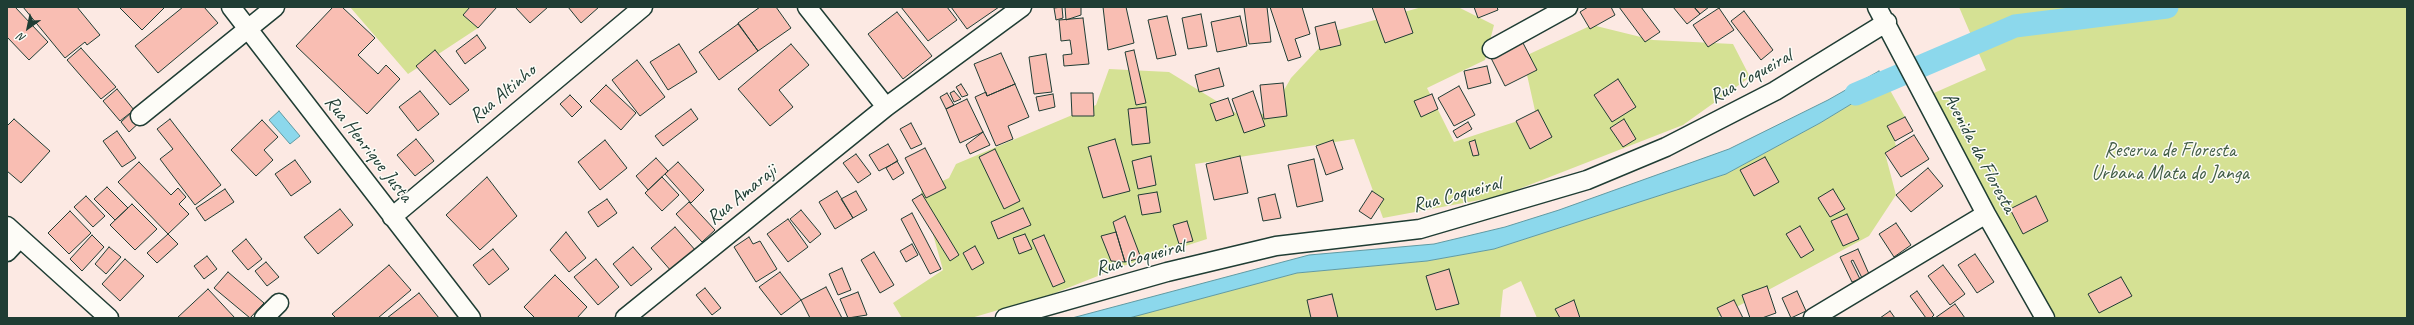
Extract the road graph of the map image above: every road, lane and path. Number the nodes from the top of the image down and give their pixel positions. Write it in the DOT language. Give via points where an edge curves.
graph roads {
  1 [pos="231,7"];
  2 [pos="275,7"];
  3 [pos="643,7"];
  4 [pos="807,7"];
  5 [pos="1022,7"];
  6 [pos="1568,7"];
  7 [pos="1877,7"];
  8 [pos="1890,29"];
  9 [pos="249,30"];
  10 [pos="1492,49"];
  11 [pos="886,107"];
  12 [pos="140,116"];
  13 [pos="1986,214"];
  14 [pos="392,217"];
  15 [pos="7,226"];
  16 [pos="20,238"];
  17 [pos="7,252"];
  18 [pos="279,302"];
  19 [pos="109,318"];
  20 [pos="264,318"];
  21 [pos="471,318"];
  22 [pos="625,318"];
  23 [pos="1005,318"];
  24 [pos="1813,318"];
  25 [pos="2045,318"];
  1 -- 9 [label="street, Rua Henrique Justa"];
  2 -- 9 [label="street"];
  3 -- 14 [label="street, Rua Altinho"];
  4 -- 11 [label="street"];
  5 -- 11 [label="street, Rua Amaraji"];
  6 -- 10 [label="street"];
  7 -- 8 [label="street, Avenida da Floresta"];
  8 -- 13 [label="street, Avenida da Floresta"];
  8 -- 23 [label="street, Rua Coqueiral" via="1666,147 1588,180 1420,229 1276,246 1167,272"];
  9 -- 12 [label="street"];
  9 -- 14 [label="street, Rua Henrique Justa"];
  11 -- 22 [label="street, Rua Amaraji"];
  13 -- 24 [label="street"];
  13 -- 25 [label="street, Avenida da Floresta"];
  14 -- 21 [label="street, Rua Henrique Justa"];
  15 -- 16 [label="street"];
  16 -- 17 [label="street"];
  16 -- 19 [label="street"];
  18 -- 20 [label="street"];
}
